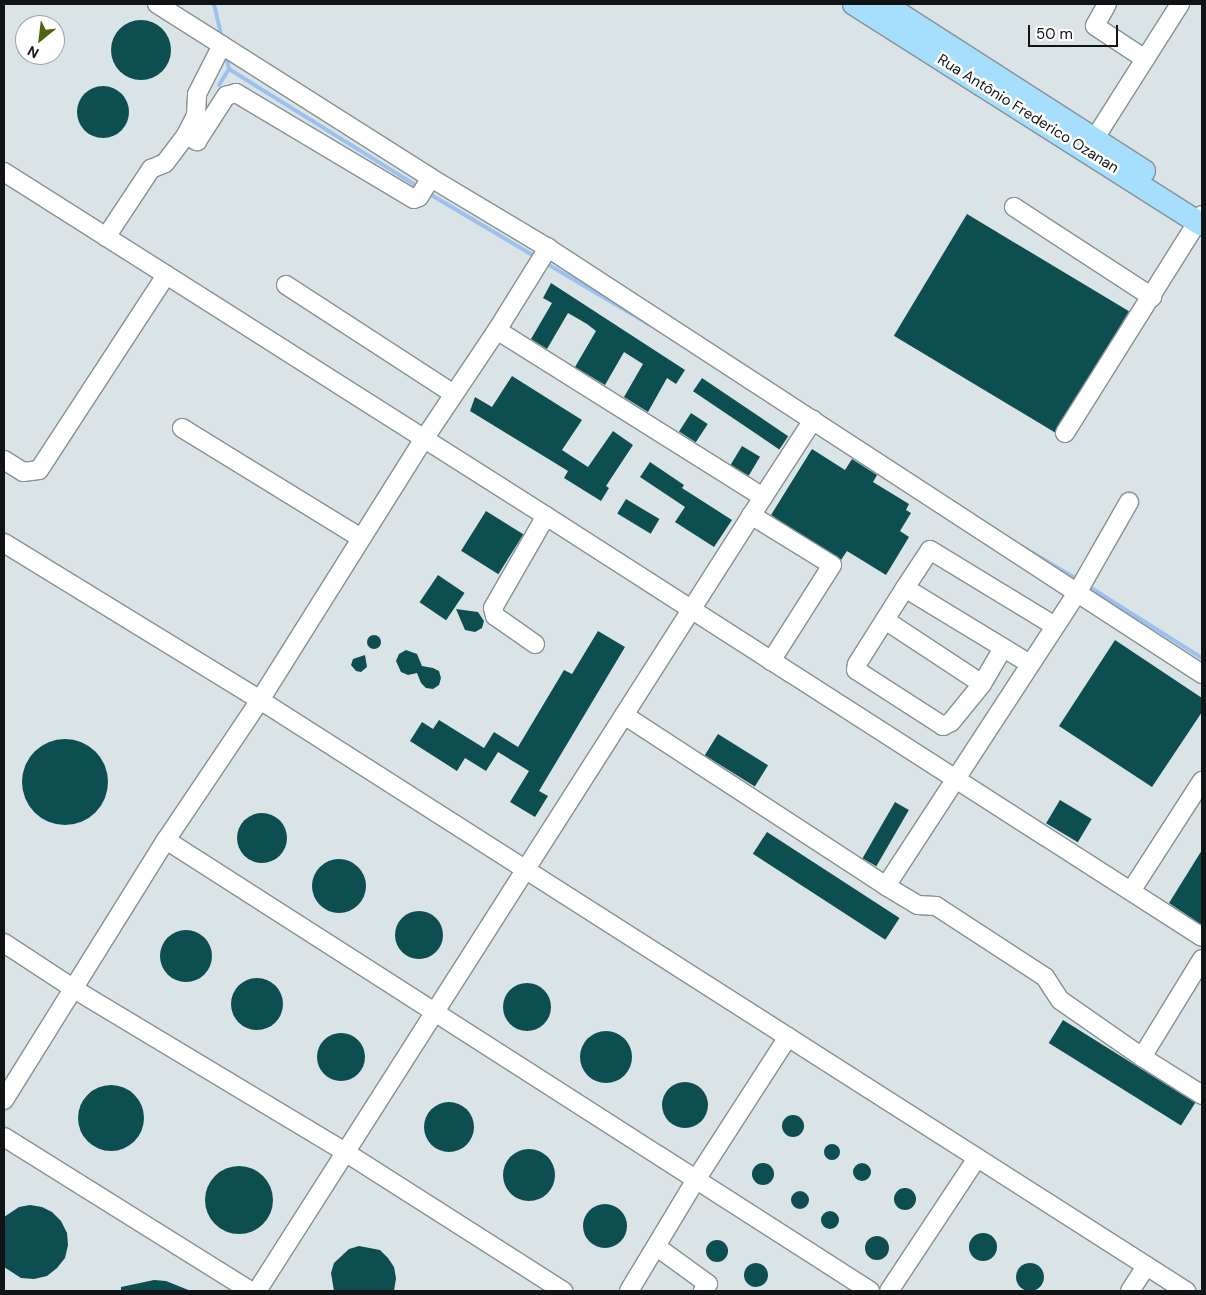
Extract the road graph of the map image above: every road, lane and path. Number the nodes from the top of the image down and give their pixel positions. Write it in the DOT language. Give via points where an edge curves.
graph roads {
  1 [pos="157,4"];
  2 [pos="854,4"];
  3 [pos="884,4"];
  4 [pos="1107,4"];
  5 [pos="1180,4"];
  6 [pos="222,45"];
  7 [pos="1145,59"];
  8 [pos="186,135"];
  9 [pos="1090,144"];
  10 [pos="4,172"];
  11 [pos="431,178"];
  12 [pos="1014,207"];
  13 [pos="1201,218"];
  14 [pos="106,237"];
  15 [pos="548,248"];
  16 [pos="166,275"];
  17 [pos="286,285"];
  18 [pos="1152,297"];
  19 [pos="497,330"];
  20 [pos="454,394"];
  21 [pos="813,420"];
  22 [pos="182,428"];
  23 [pos="1065,433"];
  24 [pos="424,439"];
  25 [pos="4,460"];
  26 [pos="763,497"];
  27 [pos="1129,502"];
  28 [pos="751,515"];
  29 [pos="546,516"];
  30 [pos="361,538"];
  31 [pos="4,543"];
  32 [pos="905,588"];
  33 [pos="1077,593"];
  34 [pos="690,609"];
  35 [pos="885,620"];
  36 [pos="1055,626"];
  37 [pos="535,644"];
  38 [pos="1003,648"];
  39 [pos="771,661"];
  40 [pos="1030,664"];
  41 [pos="1202,674"];
  42 [pos="982,684"];
  43 [pos="260,700"];
  44 [pos="624,715"];
  45 [pos="954,778"];
  46 [pos="1202,781"];
  47 [pos="166,840"];
  48 [pos="525,869"];
  49 [pos="886,886"];
  50 [pos="1131,891"];
  51 [pos="1202,937"];
  52 [pos="4,943"];
  53 [pos="1202,959"];
  54 [pos="74,988"];
  55 [pos="434,1011"];
  56 [pos="788,1037"];
  57 [pos="1142,1057"];
  58 [pos="1202,1095"];
  59 [pos="4,1100"];
  60 [pos="4,1137"];
  61 [pos="345,1152"];
  62 [pos="977,1158"];
  63 [pos="697,1178"];
  64 [pos="657,1247"];
  65 [pos="1146,1266"];
  66 [pos="250,1291"];
  67 [pos="257,1291"];
  68 [pos="563,1291"];
  69 [pos="629,1291"];
  70 [pos="703,1291"];
  71 [pos="870,1291"];
  72 [pos="889,1291"];
  73 [pos="1130,1291"];
  74 [pos="1186,1291"];
  1 -- 6 [label="lane"];
  2 -- 9 [label="main road, Rua Antônio Frederico Ozanan"];
  3 -- 9 [label="main road, Rua Antônio Frederico Ozanan"];
  4 -- 7 [label="lane" via="1095,26"];
  5 -- 7 [label="lane"];
  6 -- 8 [label="lane" via="197,94 196,115"];
  6 -- 11 [label="lane"];
  7 -- 9 [label="lane"];
  8 -- 11 [label="lane" via="197,141 226,96 236,93 414,199 419,197"];
  8 -- 14 [label="lane" via="165,163 151,169"];
  9 -- 13 [label="main road, Rua Antônio Frederico Ozanan"];
  10 -- 14 [label="lane"];
  11 -- 15 [label="lane"];
  12 -- 18 [label="lane"];
  13 -- 18 [label="lane"];
  14 -- 16 [label="lane"];
  15 -- 19 [label="lane"];
  15 -- 21 [label="lane"];
  16 -- 24 [label="lane"];
  16 -- 25 [label="lane" via="39,470 23,472"];
  17 -- 20 [label="lane"];
  18 -- 23 [label="lane"];
  19 -- 20 [label="lane"];
  19 -- 26 [label="lane"];
  20 -- 24 [label="lane"];
  21 -- 26 [label="lane"];
  21 -- 33 [label="lane"];
  22 -- 30 [label="lane"];
  24 -- 29 [label="lane"];
  24 -- 30 [label="lane"];
  26 -- 28 [label="lane"];
  27 -- 33 [label="lane"];
  28 -- 34 [label="lane"];
  28 -- 39 [label="lane" via="832,565"];
  29 -- 34 [label="lane"];
  29 -- 37 [label="lane" via="493,608 495,616"];
  30 -- 43 [label="lane"];
  31 -- 43 [label="lane"];
  32 -- 35 [label="lane"];
  32 -- 36 [label="lane" via="930,550"];
  32 -- 38 [label="lane"];
  33 -- 36 [label="lane"];
  33 -- 41 [label="lane"];
  34 -- 39 [label="lane"];
  34 -- 44 [label="lane"];
  35 -- 42 [label="lane"];
  35 -- 42 [label="lane" via="856,670 943,726 951,722"];
  36 -- 40 [label="lane"];
  38 -- 40 [label="lane"];
  38 -- 42 [label="lane"];
  39 -- 45 [label="lane"];
  40 -- 45 [label="lane"];
  43 -- 47 [label="lane"];
  43 -- 48 [label="lane"];
  44 -- 48 [label="lane"];
  44 -- 49 [label="lane"];
  45 -- 49 [label="lane"];
  45 -- 50 [label="lane"];
  46 -- 50 [label="lane"];
  47 -- 54 [label="lane"];
  47 -- 55 [label="lane"];
  48 -- 55 [label="lane"];
  48 -- 56 [label="lane"];
  49 -- 57 [label="lane" via="918,905 936,906 1045,976 1060,1000"];
  50 -- 51 [label="lane"];
  52 -- 54 [label="lane"];
  53 -- 57 [label="lane"];
  54 -- 59 [label="lane"];
  54 -- 61 [label="lane"];
  55 -- 61 [label="lane"];
  55 -- 63 [label="lane"];
  56 -- 62 [label="lane"];
  56 -- 63 [label="lane"];
  57 -- 58 [label="lane"];
  60 -- 66 [label="lane"];
  61 -- 67 [label="lane"];
  61 -- 68 [label="lane"];
  62 -- 65 [label="lane"];
  62 -- 72 [label="lane"];
  63 -- 64 [label="lane"];
  63 -- 71 [label="lane"];
  64 -- 69 [label="lane"];
  64 -- 70 [label="lane" via="708,1284"];
  65 -- 73 [label="lane"];
  65 -- 74 [label="lane"];
}
